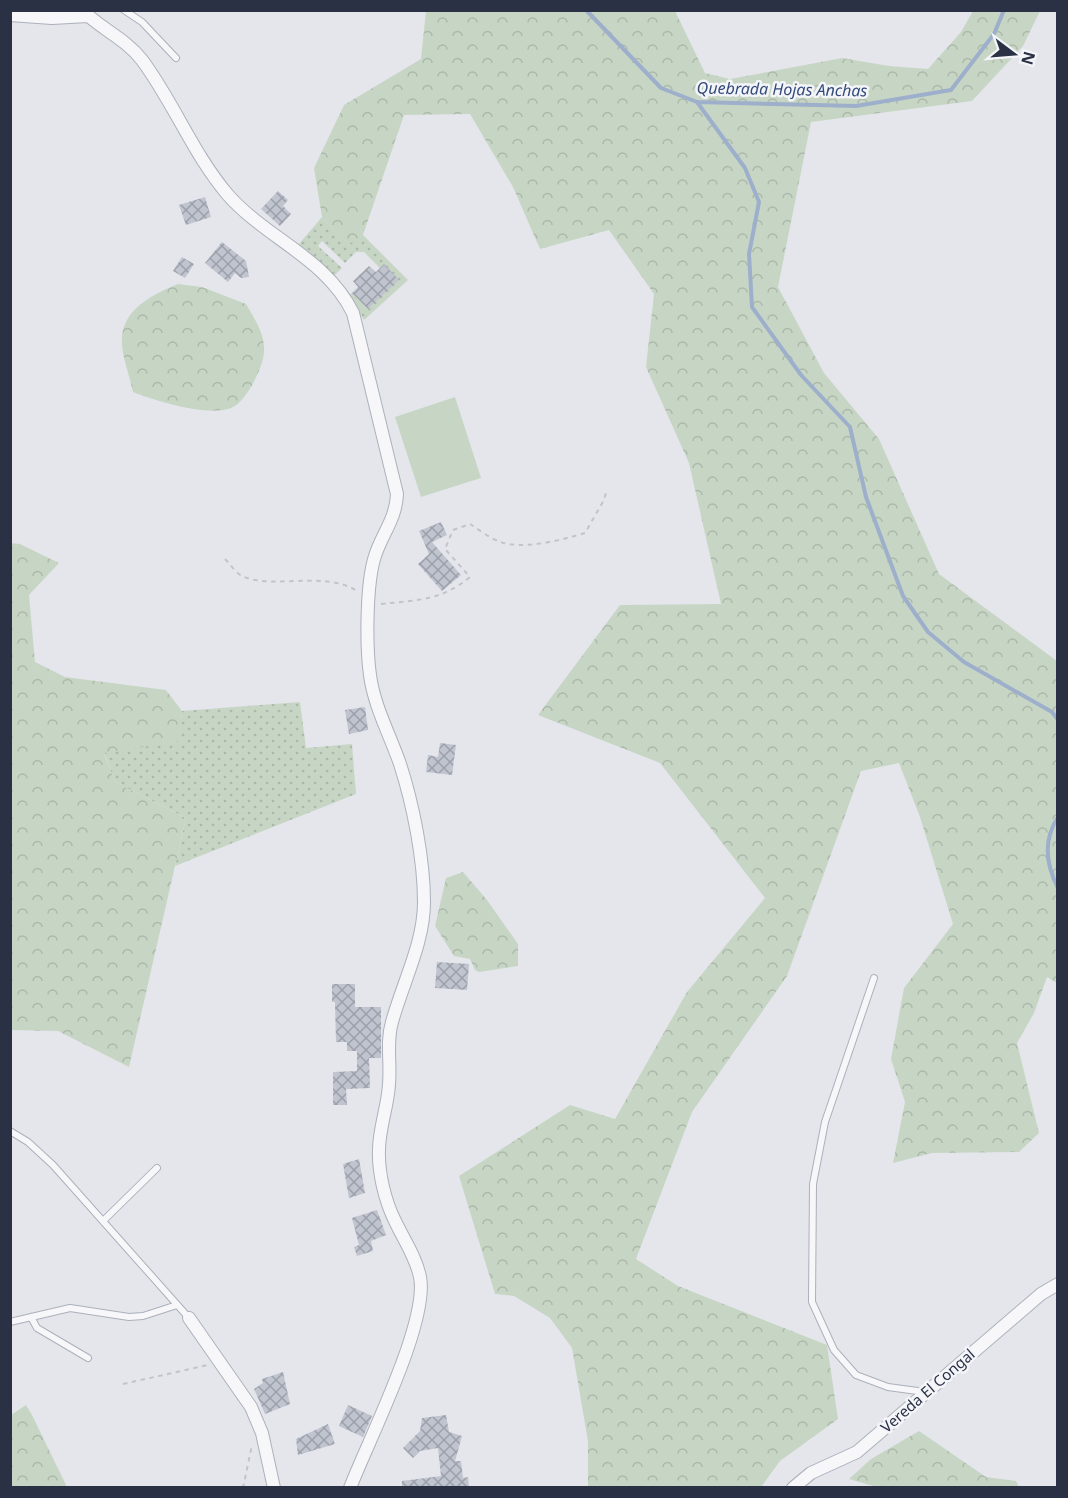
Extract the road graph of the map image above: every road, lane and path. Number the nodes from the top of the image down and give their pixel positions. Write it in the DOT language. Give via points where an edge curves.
graph roads {
  1 [pos="68,10"];
  2 [pos="124,10"];
  3 [pos="87,12"];
  4 [pos="10,15"];
  5 [pos="176,58"];
  6 [pos="607,489"];
  7 [pos="225,559"];
  8 [pos="370,604"];
  9 [pos="874,978"];
  10 [pos="10,1131"];
  11 [pos="157,1168"];
  12 [pos="103,1221"];
  13 [pos="1058,1284"];
  14 [pos="177,1305"];
  15 [pos="31,1317"];
  16 [pos="189,1318"];
  17 [pos="10,1322"];
  18 [pos="88,1358"];
  19 [pos="223,1365"];
  20 [pos="123,1384"];
  21 [pos="925,1392"];
  22 [pos="253,1442"];
  23 [pos="243,1488"];
  24 [pos="274,1488"];
  25 [pos="350,1488"];
  26 [pos="793,1488"];
  1 -- 3 [label="lane"];
  2 -- 5 [label="lane" via="142,22"];
  3 -- 4 [label="street" via="52,18"];
  3 -- 8 [label="street" via="142,60 206,167 229,196 253,220 330,277 344,294 353,313 397,494 394,518 375,555"];
  6 -- 8 [label="path" via="585,533 557,541 499,542 470,524 453,530 445,549 470,577 452,592 426,599"];
  7 -- 8 [label="path" via="241,576 350,586"];
  8 -- 25 [label="street" via="370,678 400,765 416,833 424,901 416,948 391,1025 390,1082 378,1152 393,1218 415,1259 421,1280 420,1301 405,1357"];
  9 -- 21 [label="lane" via="825,1122 817,1163 813,1184 812,1302 834,1350 856,1375 888,1387"];
  10 -- 12 [label="lane" via="53,1165"];
  11 -- 12 [label="lane"];
  12 -- 14 [label="lane"];
  13 -- 21 [label="street, Vereda El Congal"];
  14 -- 15 [label="lane" via="144,1316 70,1308"];
  14 -- 16 [label="lane"];
  15 -- 17 [label="lane"];
  15 -- 18 [label="lane" via="37,1328"];
  16 -- 19 [label="street"];
  19 -- 20 [label="path" via="201,1364"];
  19 -- 24 [label="street" via="259,1426"];
  21 -- 26 [label="street, Vereda El Congal" via="857,1452 811,1473"];
  22 -- 23 [label="path"];
}
